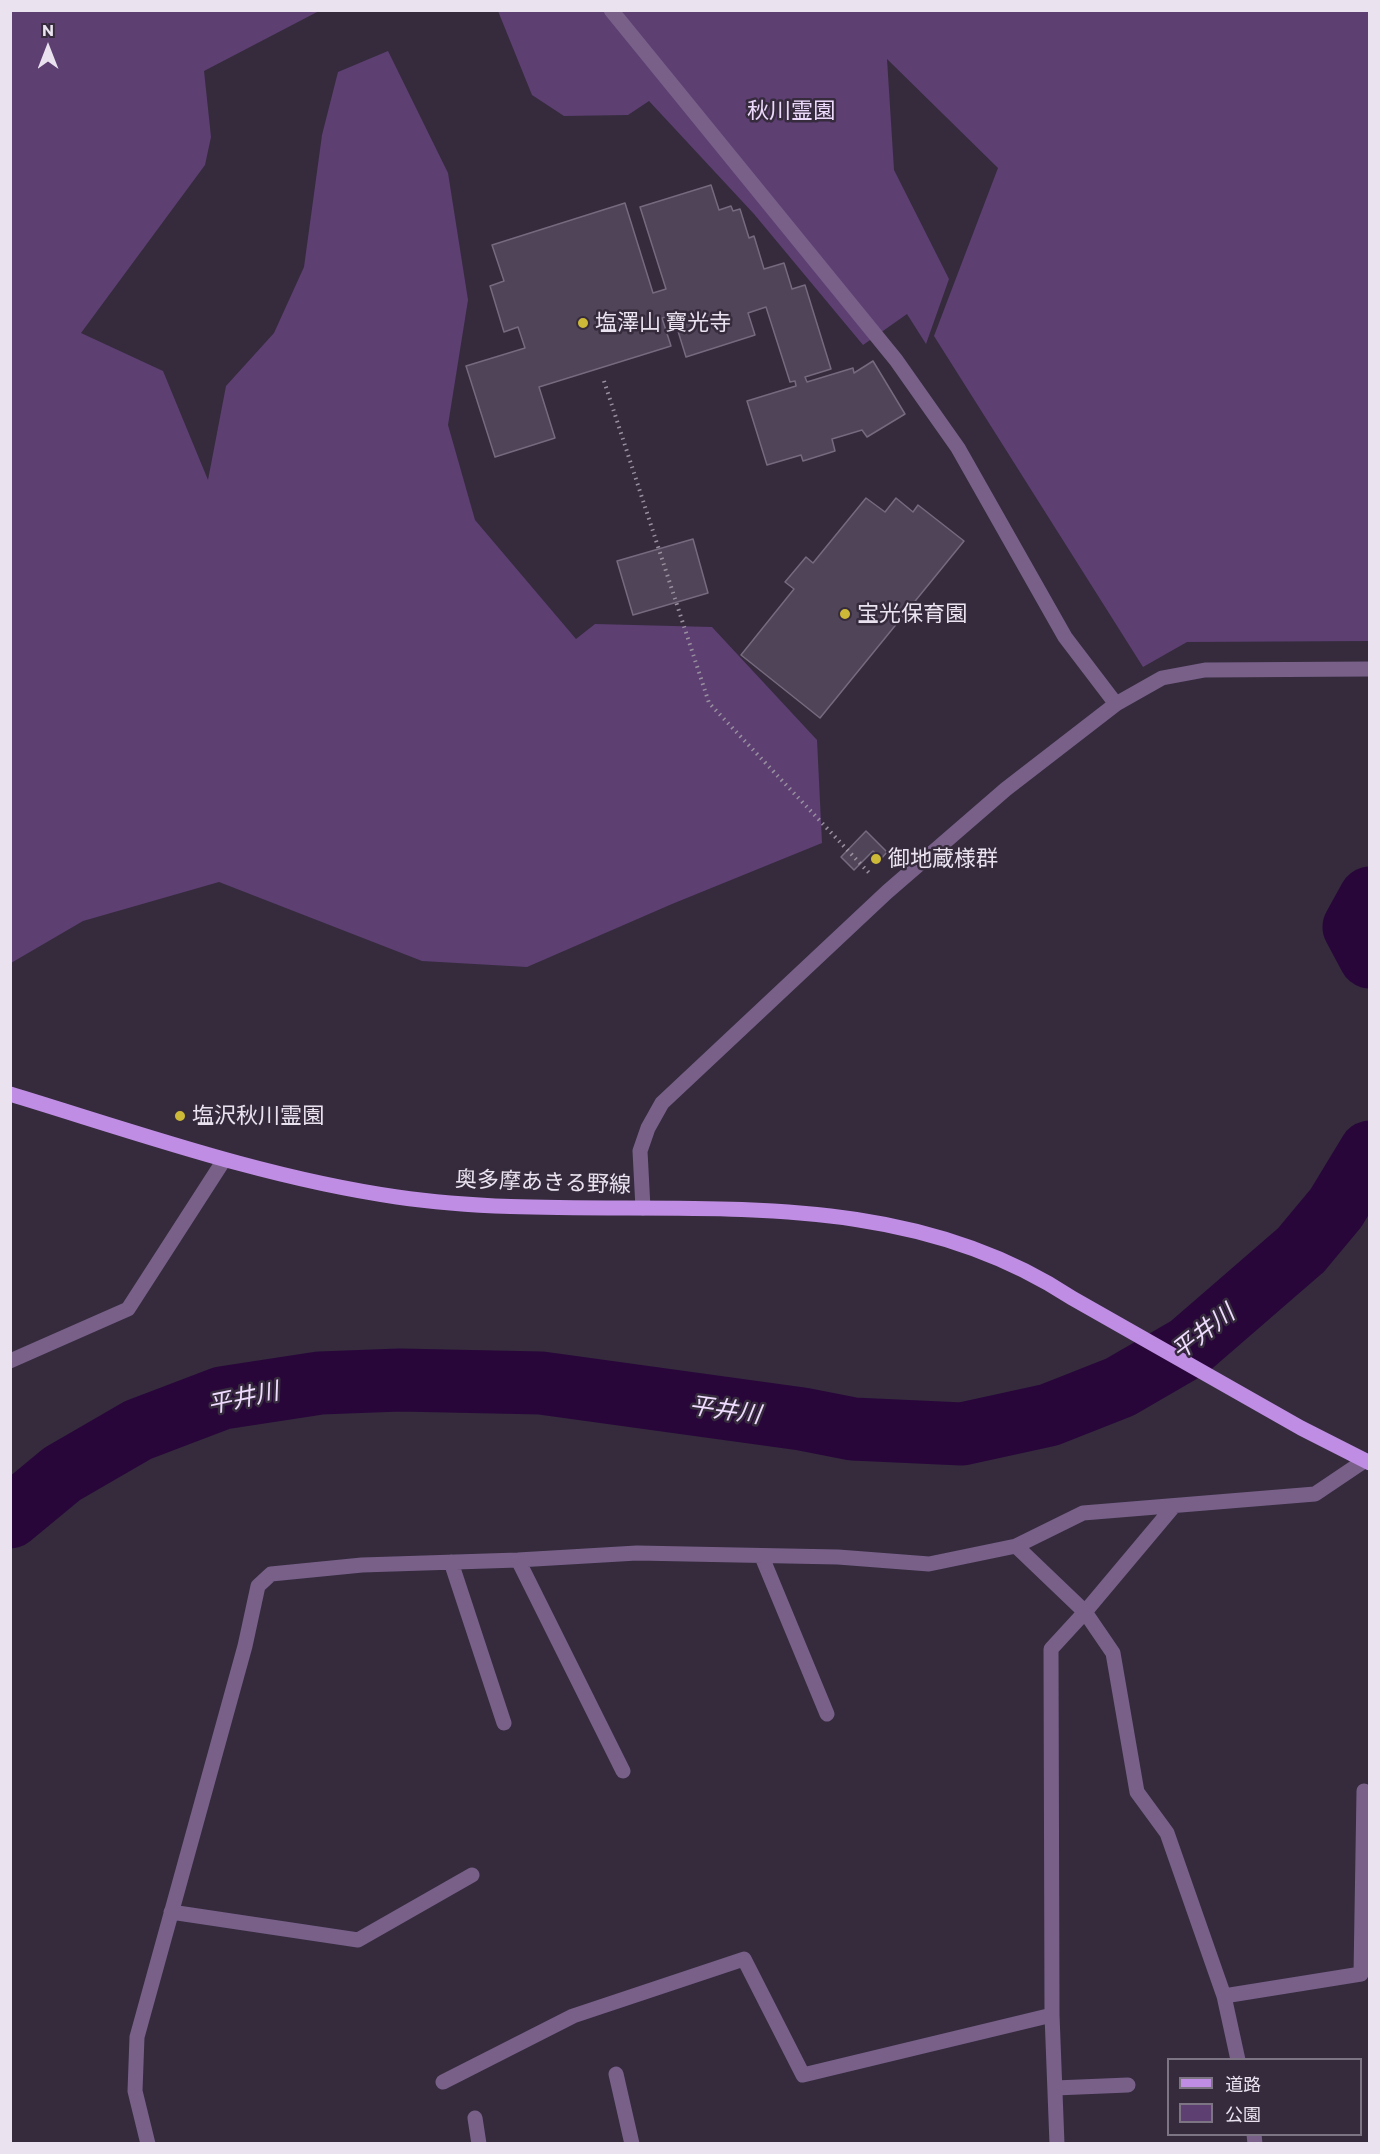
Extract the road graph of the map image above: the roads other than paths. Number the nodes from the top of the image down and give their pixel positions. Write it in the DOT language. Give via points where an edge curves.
graph roads {
  1 [pos="611,10"];
  2 [pos="1370,669"];
  3 [pos="1116,704"];
  4 [pos="10,1094"];
  5 [pos="224,1160"];
  6 [pos="643,1208"];
  7 [pos="10,1361"];
  8 [pos="1367,1462"];
  9 [pos="1174,1506"];
  10 [pos="1016,1546"];
  11 [pos="762,1557"];
  12 [pos="518,1560"];
  13 [pos="451,1562"];
  14 [pos="1085,1612"];
  15 [pos="827,1714"];
  16 [pos="504,1723"];
  17 [pos="623,1772"];
  18 [pos="1364,1791"];
  19 [pos="472,1875"];
  20 [pos="171,1912"];
  21 [pos="1224,1996"];
  22 [pos="1052,2015"];
  23 [pos="1238,2058"];
  24 [pos="616,2074"];
  25 [pos="443,2082"];
  26 [pos="1128,2085"];
  27 [pos="1055,2088"];
  28 [pos="475,2118"];
  29 [pos="148,2144"];
  30 [pos="479,2144"];
  31 [pos="632,2144"];
  32 [pos="1057,2144"];
  1 -- 3 [label="street" via="903,370 958,448 1065,637"];
  2 -- 3 [label="street" via="1205,670 1162,678"];
  3 -- 6 [label="street" via="1006,789 887,892 662,1103 640,1151"];
  4 -- 5 [label="main road, 奥多摩あきる野線"];
  5 -- 6 [label="main road, 奥多摩あきる野線" via="305,1181 399,1197 482,1204"];
  5 -- 7 [label="street" via="128,1309"];
  6 -- 8 [label="main road, 奥多摩あきる野線" via="791,1211 922,1231 987,1254 1049,1283"];
  8 -- 9 [label="street" via="1316,1494"];
  9 -- 10 [label="street" via="1083,1513"];
  9 -- 14 [label="street"];
  10 -- 11 [label="street" via="929,1563"];
  10 -- 14 [label="street"];
  11 -- 12 [label="street" via="637,1553"];
  11 -- 15 [label="street"];
  12 -- 13 [label="street"];
  12 -- 17 [label="street"];
  13 -- 16 [label="street"];
  13 -- 20 [label="street" via="271,1574 258,1586"];
  14 -- 21 [label="street" via="1113,1653 1137,1792 1167,1833"];
  14 -- 22 [label="street" via="1051,1649"];
  18 -- 21 [label="street" via="1361,1974"];
  19 -- 20 [label="street" via="358,1940"];
  20 -- 29 [label="street" via="137,2037 135,2091"];
  21 -- 23 [label="street"];
  22 -- 25 [label="street" via="803,2075 744,1959 573,2016"];
  22 -- 27 [label="street"];
  24 -- 31 [label="street"];
  26 -- 27 [label="street"];
  27 -- 32 [label="street"];
  28 -- 30 [label="street"];
}
